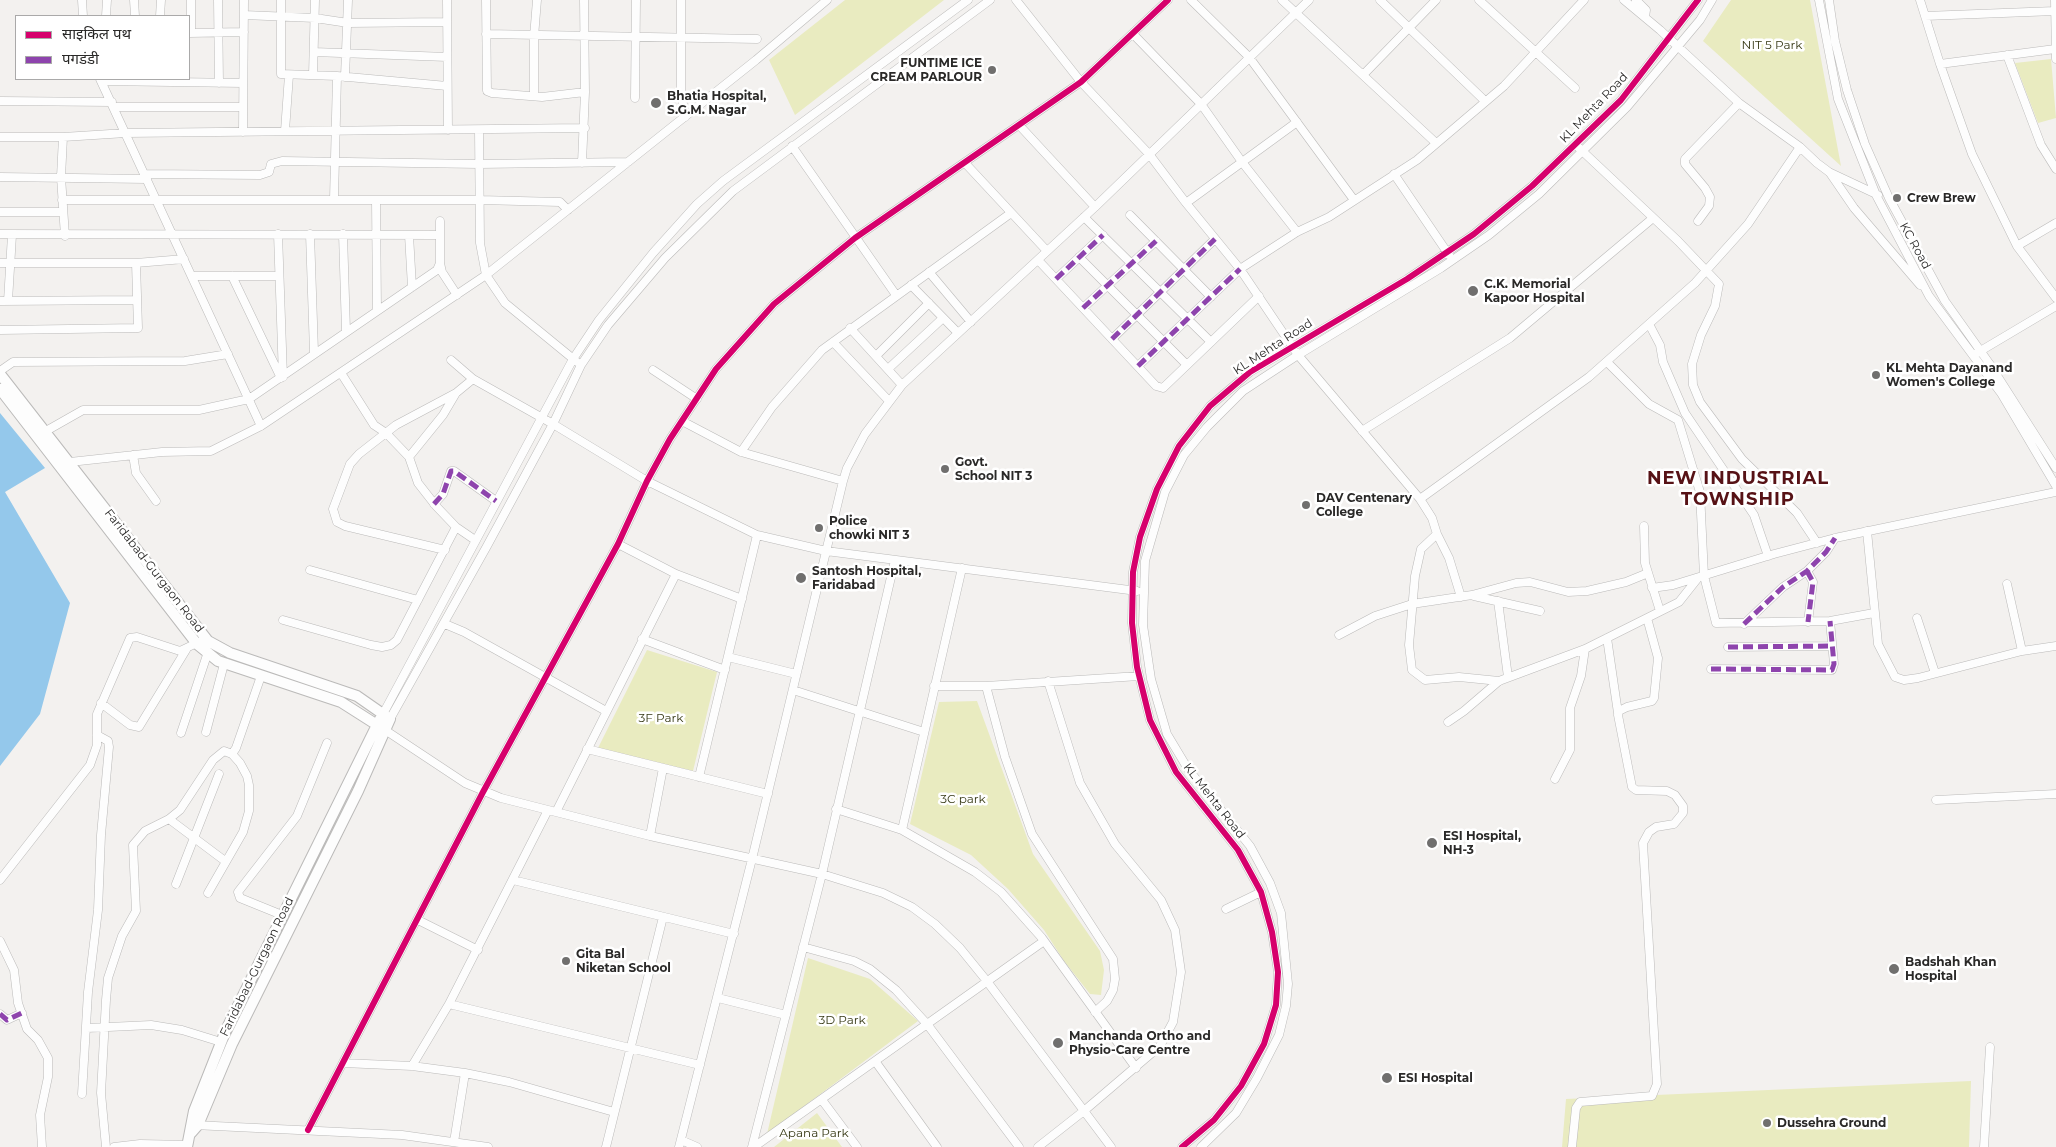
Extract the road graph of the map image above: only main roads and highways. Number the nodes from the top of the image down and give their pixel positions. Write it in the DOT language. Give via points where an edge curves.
graph roads {
  1 [pos="0,372"];
  2 [pos="0,389"];
  3 [pos="201,640"];
  4 [pos="381,727"];
  5 [pos="193,1127"];
  6 [pos="188,1146"];
  1 -- 3 [label="main road, Faridabad-Gurgaon Road"];
  2 -- 3 [label="main road, Faridabad-Gurgaon Road"];
  3 -- 4 [label="main road, Faridabad-Gurgaon Road" via="208,652 224,664 341,702"];
  3 -- 4 [label="main road, Faridabad-Gurgaon Road" via="357,696 387,717"];
  4 -- 5 [label="main road, Faridabad-Gurgaon Road" via="358,790"];
  4 -- 5 [label="main road, Faridabad-Gurgaon Road" via="282,915 221,1042"];
  5 -- 6 [label="main road, Faridabad-Gurgaon Road"];
}
